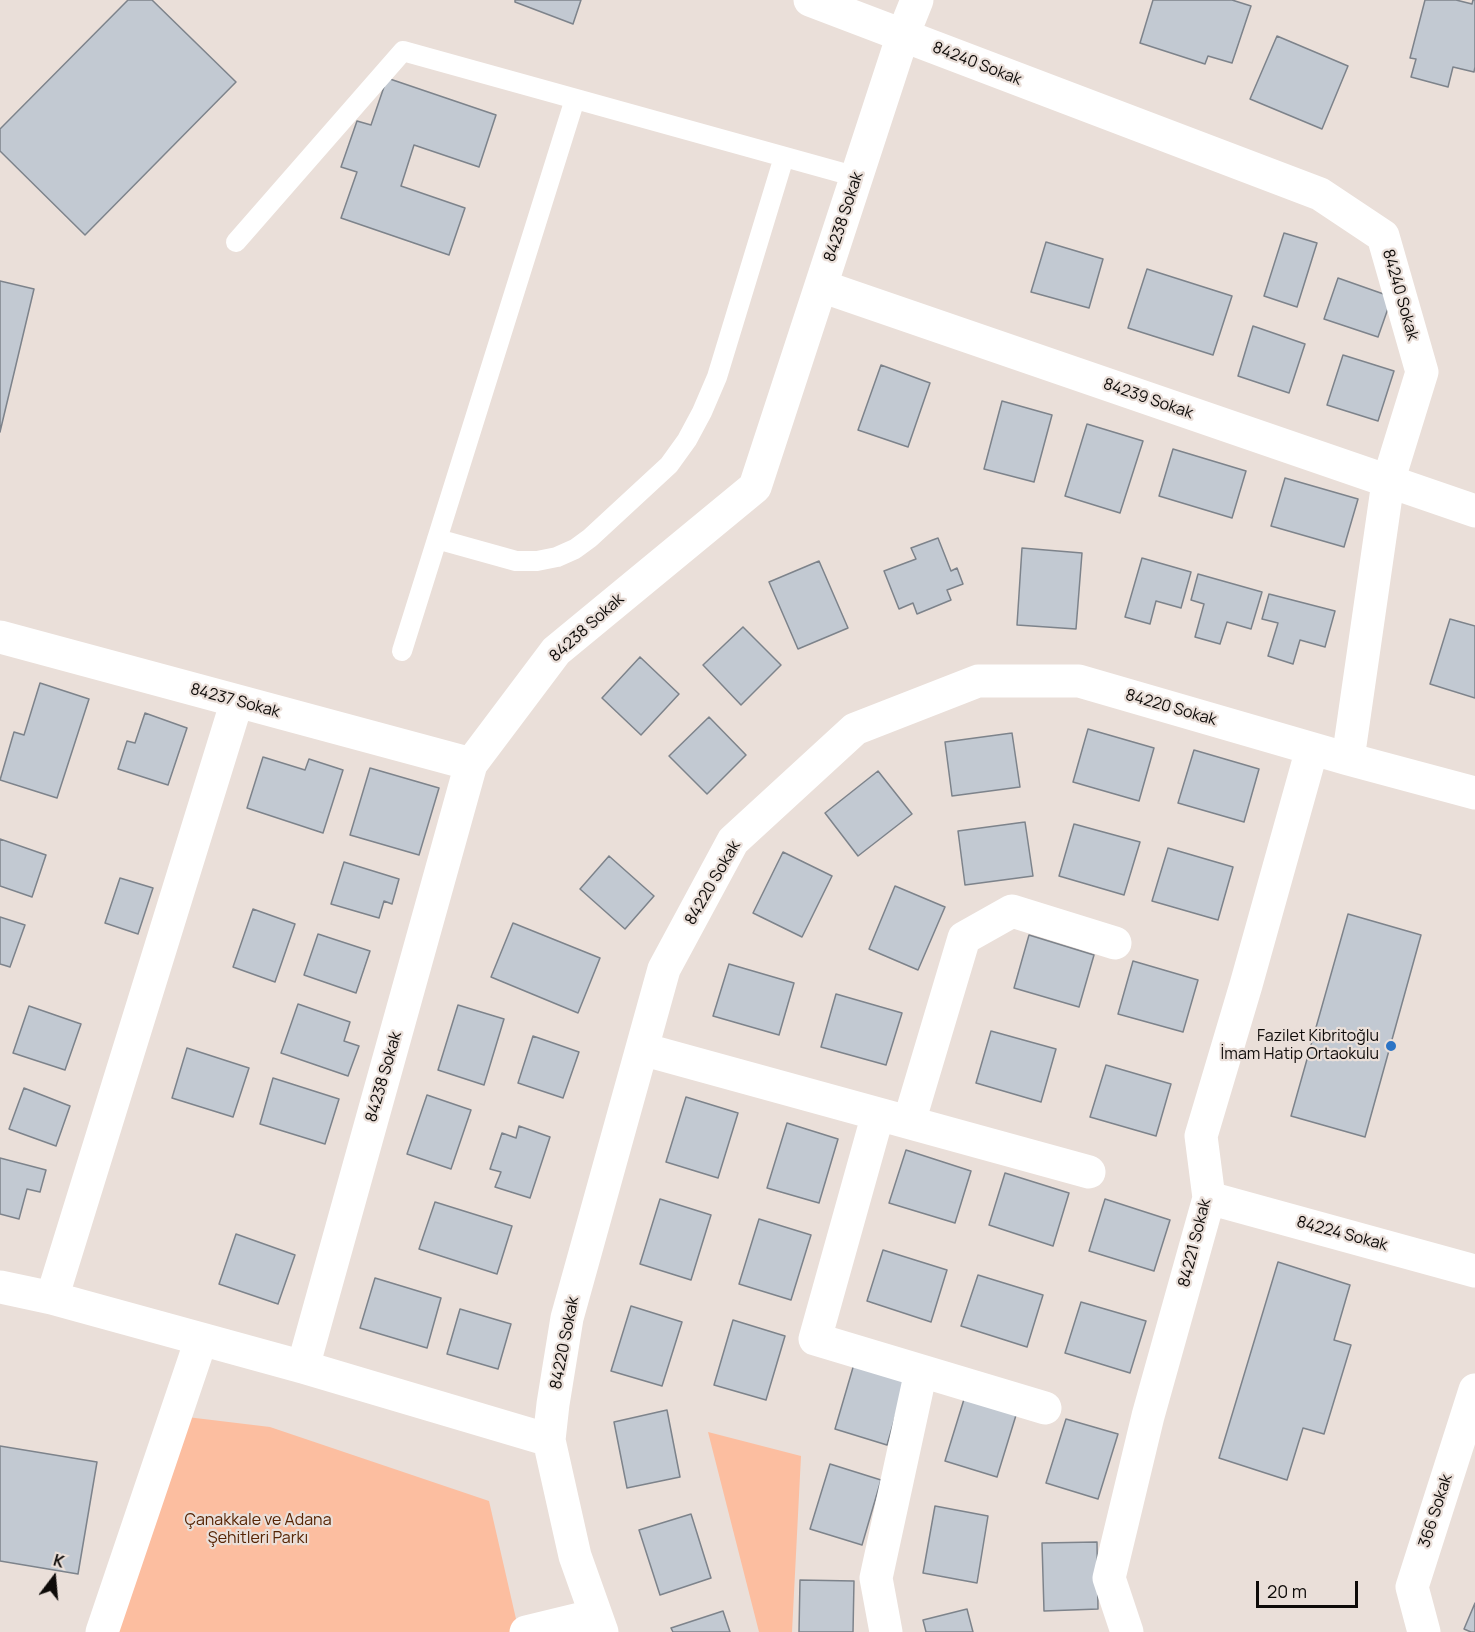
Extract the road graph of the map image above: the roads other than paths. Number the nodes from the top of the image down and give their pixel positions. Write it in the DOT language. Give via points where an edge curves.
graph roads {
  1 [pos="810,0"];
  2 [pos="917,0"];
  3 [pos="903,35"];
  4 [pos="574,99"];
  5 [pos="784,157"];
  6 [pos="857,177"];
  7 [pos="236,242"];
  8 [pos="821,286"];
  9 [pos="1388,482"];
  10 [pos="1475,511"];
  11 [pos="437,539"];
  12 [pos="0,637"];
  13 [pos="402,651"];
  14 [pos="237,701"];
  15 [pos="1312,749"];
  16 [pos="1348,759"];
  17 [pos="471,764"];
  18 [pos="1475,793"];
  19 [pos="1115,944"];
  20 [pos="642,1049"];
  21 [pos="878,1114"];
  22 [pos="909,1122"];
  23 [pos="1089,1172"];
  24 [pos="1209,1198"];
  25 [pos="1475,1270"];
  26 [pos="0,1287"];
  27 [pos="52,1298"];
  28 [pos="201,1340"];
  29 [pos="303,1367"];
  30 [pos="921,1371"];
  31 [pos="1475,1390"];
  32 [pos="1045,1408"];
  33 [pos="549,1440"];
  34 [pos="599,1624"];
  35 [pos="102,1632"];
  36 [pos="526,1632"];
  37 [pos="886,1632"];
  38 [pos="1127,1632"];
  39 [pos="1424,1632"];
  1 -- 3 [label="street, 84240 Sokak"];
  2 -- 3 [label="street, 84238 Sokak"];
  3 -- 6 [label="street, 84238 Sokak"];
  3 -- 9 [label="street, 84240 Sokak" via="1320,194 1383,236 1422,372"];
  4 -- 5 [label="lane"];
  4 -- 7 [label="lane" via="402,51"];
  4 -- 11 [label="lane"];
  5 -- 6 [label="lane"];
  5 -- 11 [label="lane" via="717,377 687,440 669,465 590,538 557,557 516,561"];
  6 -- 8 [label="street, 84238 Sokak"];
  8 -- 9 [label="street, 84239 Sokak"];
  8 -- 17 [label="street, 84238 Sokak" via="755,487 556,651"];
  9 -- 10 [label="street, 84239 Sokak"];
  9 -- 16 [label="street, 84240 Sokak"];
  11 -- 13 [label="lane"];
  12 -- 14 [label="street, 84237 Sokak"];
  14 -- 17 [label="street, 84237 Sokak"];
  14 -- 27 [label="street"];
  15 -- 16 [label="street, 84220 Sokak"];
  15 -- 20 [label="street, 84220 Sokak" via="1079,681 978,681 855,729 734,841 664,969"];
  15 -- 24 [label="street, 84221 Sokak" via="1201,1136"];
  16 -- 18 [label="street, 84220 Sokak"];
  17 -- 29 [label="street, 84238 Sokak"];
  19 -- 22 [label="street" via="1012,911 964,938"];
  20 -- 21 [label="street"];
  20 -- 33 [label="street, 84220 Sokak" via="567,1318"];
  21 -- 22 [label="street"];
  21 -- 30 [label="street" via="816,1339"];
  22 -- 23 [label="street"];
  24 -- 25 [label="street, 84224 Sokak"];
  24 -- 38 [label="street, 84221 Sokak" via="1109,1578"];
  26 -- 27 [label="street"];
  27 -- 28 [label="street"];
  28 -- 29 [label="street"];
  28 -- 35 [label="street"];
  29 -- 33 [label="street"];
  30 -- 32 [label="street"];
  30 -- 37 [label="street" via="876,1578"];
  31 -- 39 [label="street, 366 Sokak" via="1412,1587"];
  33 -- 34 [label="street, 84220 Sokak" via="575,1556"];
  34 -- 36 [label="street"];
}
